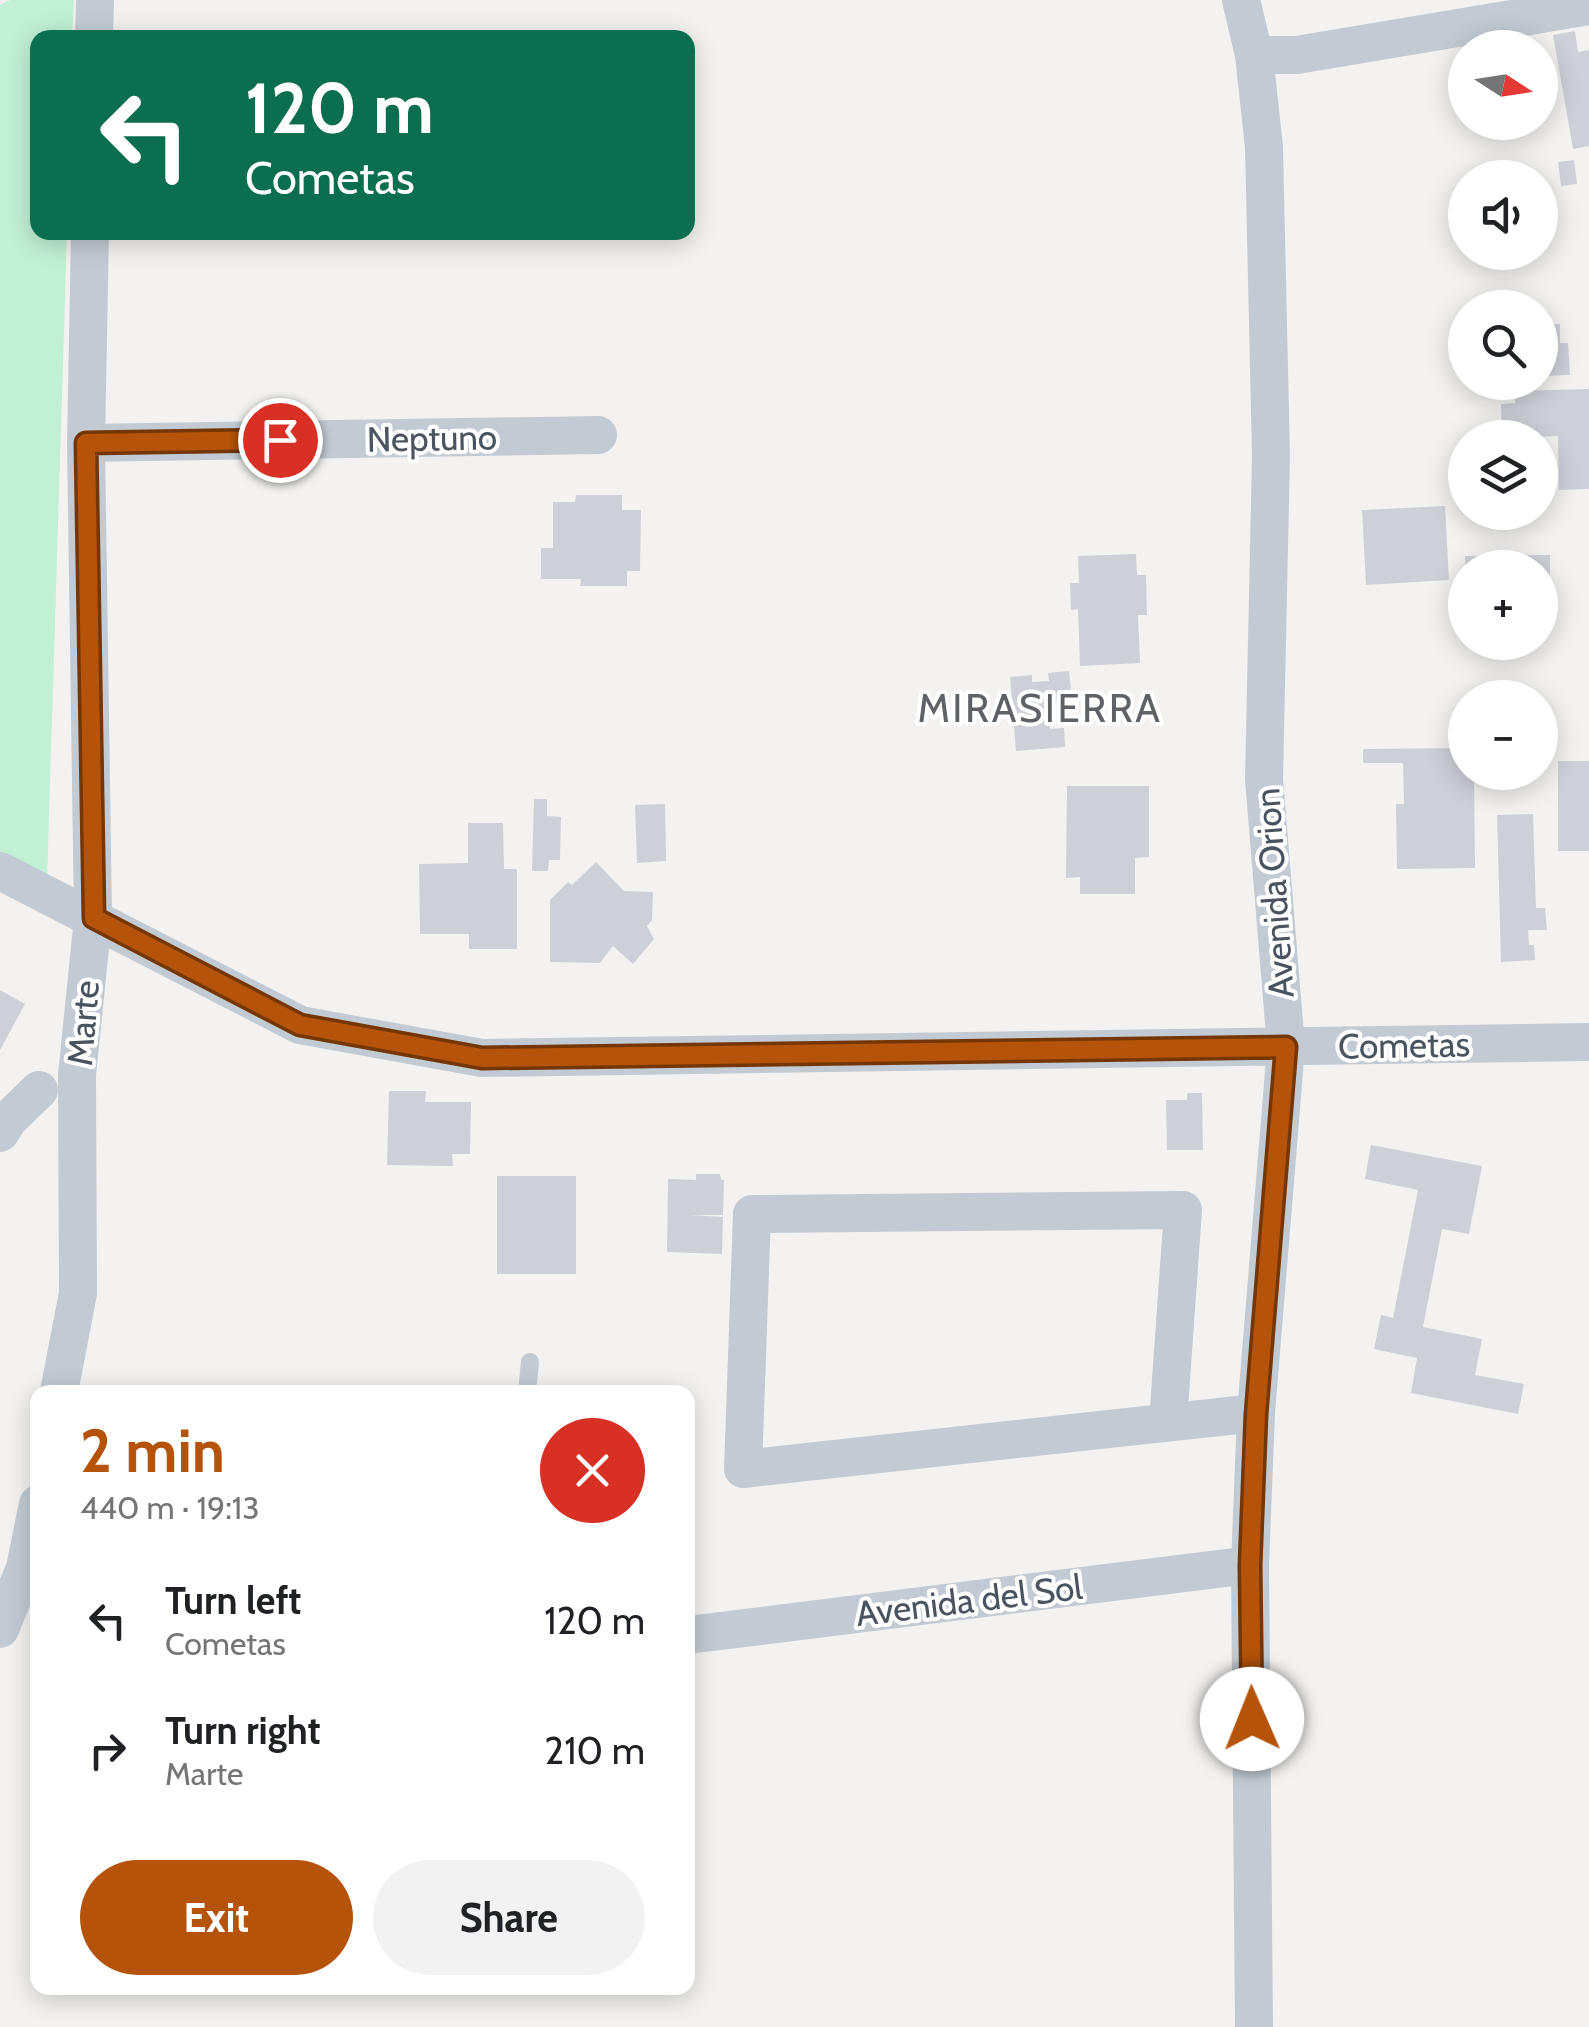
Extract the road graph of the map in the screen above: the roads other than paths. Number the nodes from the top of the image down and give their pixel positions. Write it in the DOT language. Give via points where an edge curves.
graph roads {
  1 [pos="95,0"];
  2 [pos="1241,0"];
  3 [pos="1589,6"];
  4 [pos="94,30"];
  5 [pos="1254,54"];
  6 [pos="90,240"];
  7 [pos="598,436"];
  8 [pos="86,443"];
  9 [pos="0,871"];
  10 [pos="94,918"];
  11 [pos="1589,1042"];
  12 [pos="1286,1047"];
  13 [pos="40,1090"];
  14 [pos="0,1134"];
  15 [pos="530,1362"];
  16 [pos="60,1385"];
  17 [pos="528,1385"];
  18 [pos="1256,1414"];
  19 [pos="1168,1422"];
  20 [pos="30,1532"];
  21 [pos="21,1564"];
  22 [pos="1250,1565"];
  23 [pos="0,1629"];
  24 [pos="695,1634"];
  25 [pos="1254,2027"];
  1 -- 4 [label="street"];
  2 -- 5 [label="street, Avenida Orion"];
  3 -- 5 [label="street" via="1297,55"];
  5 -- 12 [label="street, Avenida Orion" via="1264,147 1270,437 1264,779"];
  6 -- 8 [label="street, Marte"];
  7 -- 8 [label="street, Neptuno"];
  8 -- 10 [label="street, Marte"];
  9 -- 10 [label="street, Cometas"];
  10 -- 12 [label="street, Cometas" via="300,1025 482,1058"];
  10 -- 16 [label="street, Marte" via="78,1076 78,1293"];
  11 -- 12 [label="street, Cometas"];
  12 -- 18 [label="street, Avenida Orion"];
  13 -- 14 [label="street"];
  15 -- 17 [label="lane"];
  18 -- 19 [label="street"];
  18 -- 22 [label="street, Avenida Orion"];
  19 -- 19 [label="street" via="743,1469 752,1214 1183,1210"];
  20 -- 21 [label="street"];
  21 -- 23 [label="street"];
  22 -- 24 [label="street, Avenida del Sol"];
  22 -- 25 [label="street, Avenida Orion"];
}
